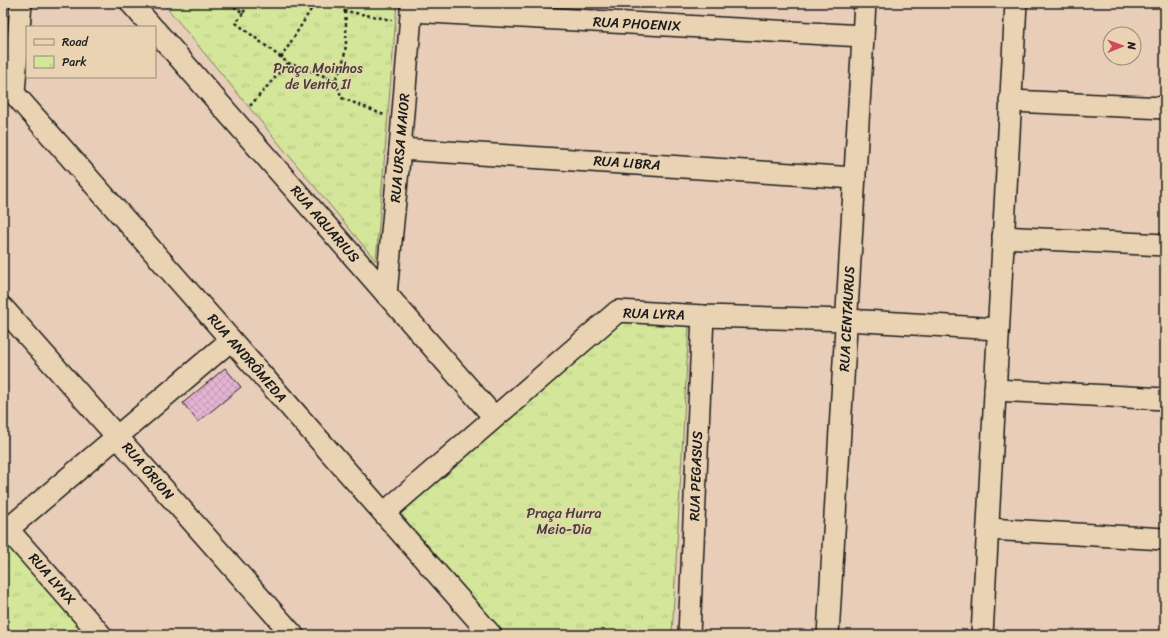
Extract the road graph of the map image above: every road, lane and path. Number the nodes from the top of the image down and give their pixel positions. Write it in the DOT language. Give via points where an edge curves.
graph roads {
  1 [pos="21,3"];
  2 [pos="131,3"];
  3 [pos="228,3"];
  4 [pos="249,3"];
  5 [pos="315,3"];
  6 [pos="334,3"];
  7 [pos="865,3"];
  8 [pos="1016,3"];
  9 [pos="345,11"];
  10 [pos="406,11"];
  11 [pos="243,13"];
  12 [pos="151,26"];
  13 [pos="156,31"];
  14 [pos="863,36"];
  15 [pos="281,58"];
  16 [pos="288,63"];
  17 [pos="335,80"];
  18 [pos="8,87"];
  19 [pos="1010,101"];
  20 [pos="249,107"];
  21 [pos="1165,108"];
  22 [pos="388,116"];
  23 [pos="400,149"];
  24 [pos="855,178"];
  25 [pos="1003,237"];
  26 [pos="1165,245"];
  27 [pos="386,294"];
  28 [pos="3,308"];
  29 [pos="703,316"];
  30 [pos="847,320"];
  31 [pos="998,329"];
  32 [pos="231,340"];
  33 [pos="995,390"];
  34 [pos="1165,399"];
  35 [pos="494,417"];
  36 [pos="117,436"];
  37 [pos="384,513"];
  38 [pos="6,527"];
  39 [pos="988,528"];
  40 [pos="1165,539"];
  41 [pos="101,635"];
  42 [pos="292,635"];
  43 [pos="491,635"];
  44 [pos="689,635"];
  45 [pos="828,635"];
  46 [pos="982,635"];
  1 -- 18 [label="street"];
  2 -- 12 [label="street"];
  3 -- 11 [label="path"];
  4 -- 11 [label="path"];
  5 -- 15 [label="path"];
  6 -- 9 [label="path"];
  7 -- 14 [label="street, RUA CENTAURUS"];
  8 -- 19 [label="street"];
  9 -- 10 [label="path"];
  9 -- 17 [label="path" via="347,39 341,69"];
  10 -- 14 [label="street, RUA PHOENIX"];
  10 -- 23 [label="street, RUA URSA MAIOR"];
  11 -- 15 [label="path" via="236,23"];
  13 -- 27 [label="street, RUA AQUARIUS"];
  14 -- 24 [label="street, RUA CENTAURUS"];
  15 -- 16 [label="path"];
  16 -- 17 [label="path"];
  16 -- 20 [label="path"];
  17 -- 22 [label="path" via="342,98"];
  18 -- 32 [label="street, RUA ANDRÔMEDA"];
  19 -- 21 [label="street"];
  19 -- 25 [label="street"];
  23 -- 24 [label="street, RUA LIBRA"];
  23 -- 27 [label="street, RUA URSA MAIOR"];
  24 -- 30 [label="street, RUA CENTAURUS"];
  25 -- 26 [label="street"];
  25 -- 31 [label="street"];
  27 -- 35 [label="street, RUA AQUARIUS"];
  28 -- 36 [label="street, RUA ÓRION"];
  29 -- 30 [label="street, RUA LYRA"];
  29 -- 35 [label="street, RUA LYRA" via="618,311"];
  29 -- 44 [label="street, RUA PEGASUS"];
  30 -- 31 [label="street, RUA LYRA"];
  30 -- 45 [label="street, RUA CENTAURUS"];
  31 -- 33 [label="street"];
  32 -- 36 [label="street"];
  32 -- 37 [label="street, RUA ANDRÔMEDA"];
  33 -- 34 [label="street"];
  33 -- 39 [label="street"];
  35 -- 37 [label="street, RUA LYRA"];
  36 -- 38 [label="street"];
  36 -- 42 [label="street, RUA ÓRION"];
  37 -- 43 [label="street, RUA ANDRÔMEDA"];
  38 -- 41 [label="street, RUA LYNX"];
  39 -- 40 [label="street"];
  39 -- 46 [label="street"];
}
